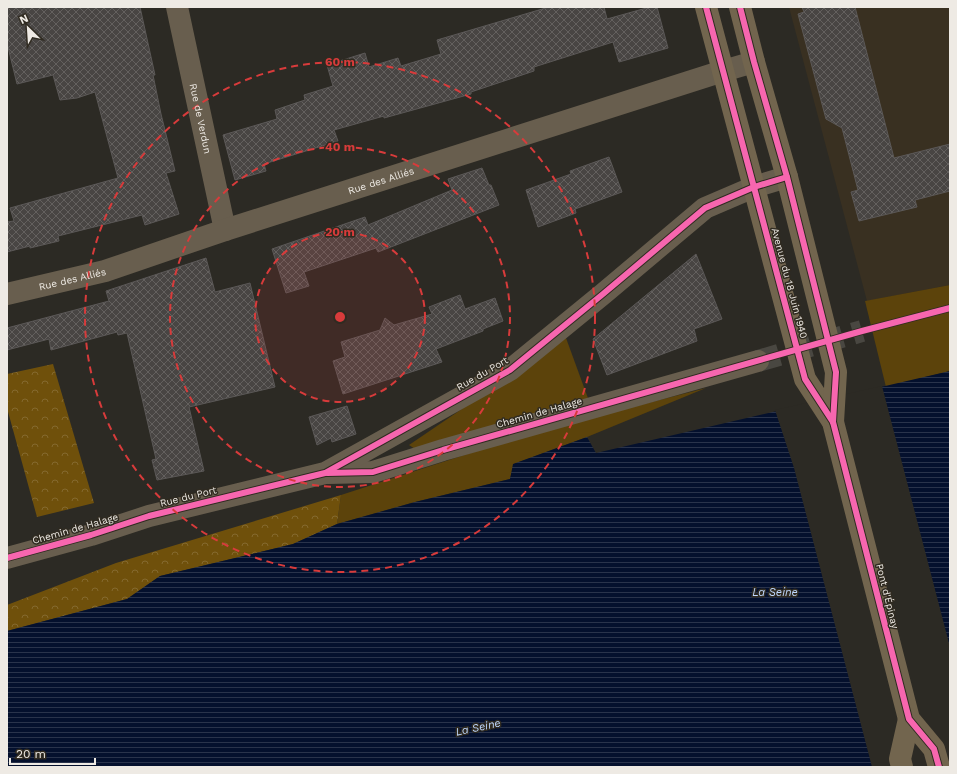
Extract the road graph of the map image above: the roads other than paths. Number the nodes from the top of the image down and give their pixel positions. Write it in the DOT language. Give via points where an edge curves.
graph roads {
  1 [pos="177,7"];
  2 [pos="706,7"];
  3 [pos="740,7"];
  4 [pos="754,62"];
  5 [pos="723,71"];
  6 [pos="787,177"];
  7 [pos="754,187"];
  8 [pos="225,230"];
  9 [pos="7,294"];
  10 [pos="758,361"];
  11 [pos="833,422"];
  12 [pos="325,473"];
  13 [pos="149,516"];
  14 [pos="7,558"];
  15 [pos="909,719"];
  16 [pos="902,767"];
  17 [pos="939,767"];
  1 -- 8 [label="street, Rue de Verdun"];
  2 -- 5 [label="main road, Avenue du 18 Juin 1940"];
  3 -- 4 [label="main road"];
  4 -- 5 [label="street, Rue des Alliés"];
  4 -- 6 [label="main road"];
  5 -- 7 [label="main road, Avenue du 18 Juin 1940"];
  5 -- 8 [label="street, Rue des Alliés"];
  6 -- 7 [label="street, Rue du Port"];
  6 -- 11 [label="main road" via="836,372"];
  7 -- 11 [label="main road, Avenue du 18 Juin 1940" via="805,379"];
  7 -- 12 [label="street, Rue du Port" via="705,208 510,370"];
  8 -- 9 [label="street, Rue des Alliés" via="105,271"];
  10 -- 12 [label="street, Chemin de Halage" via="373,472"];
  11 -- 15 [label="main road, Pont d'Épinay"];
  12 -- 13 [label="street, Rue du Port"];
  13 -- 14 [label="street, Chemin de Halage"];
  15 -- 16 [label="main road, Pont d'Épinay" via="900,759"];
  15 -- 17 [label="main road, Pont d'Épinay" via="934,749"];
}
